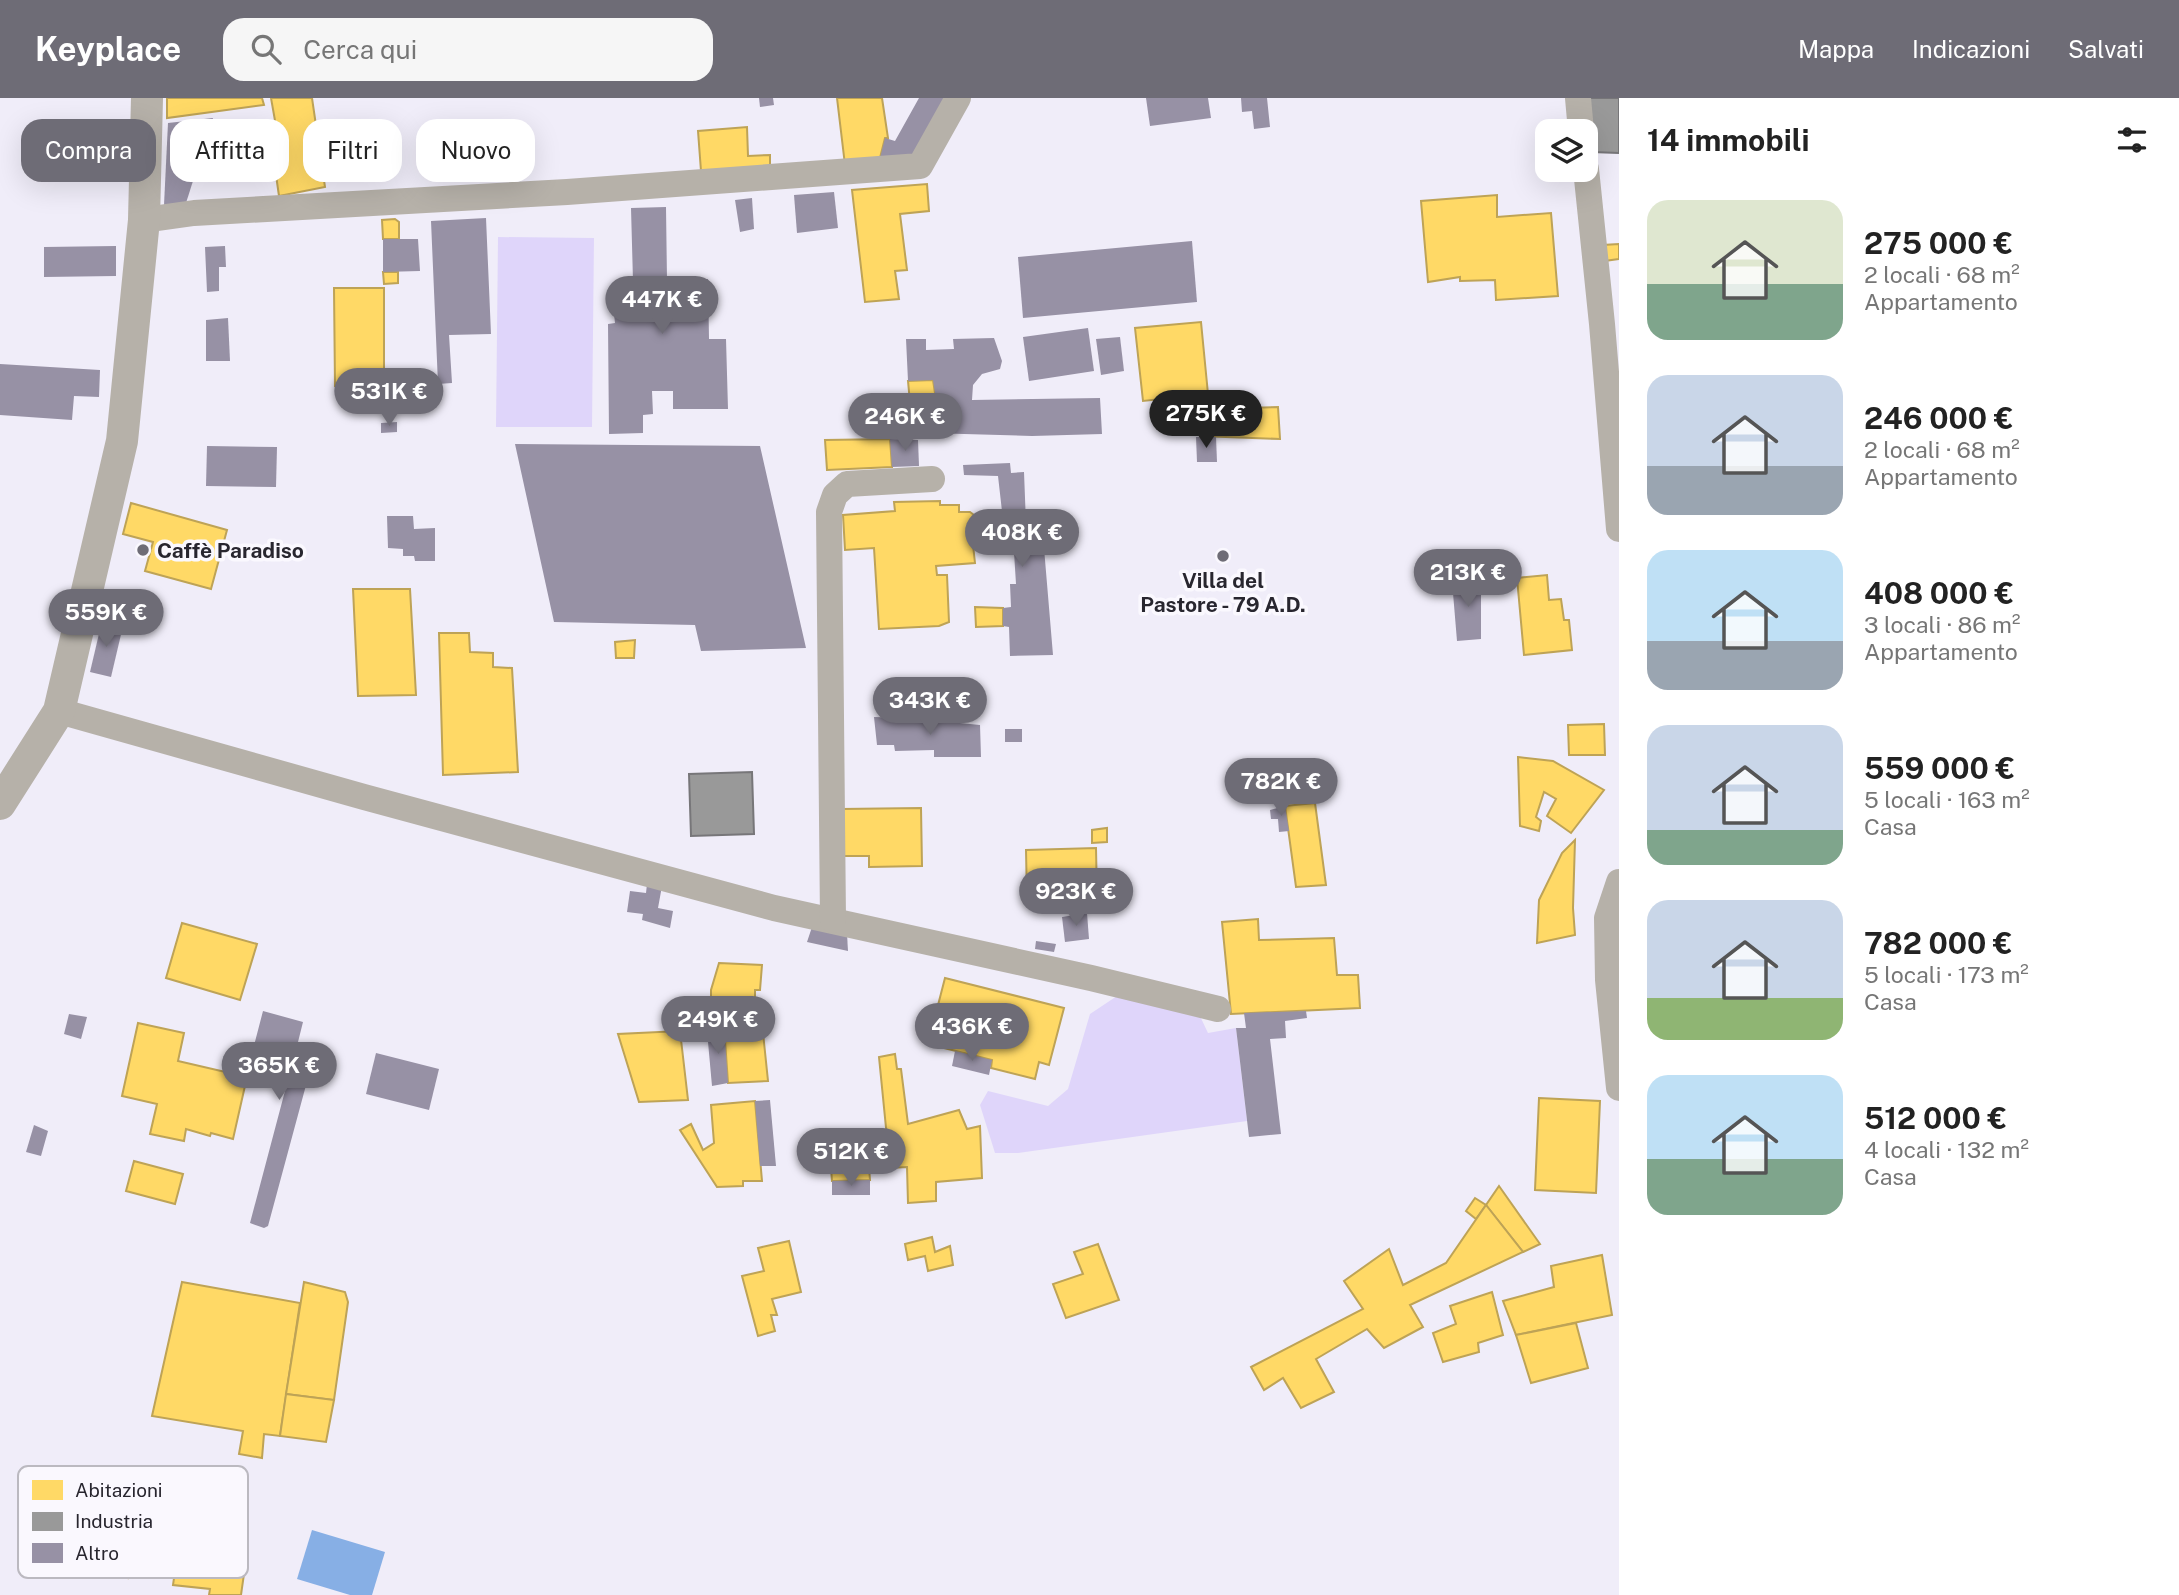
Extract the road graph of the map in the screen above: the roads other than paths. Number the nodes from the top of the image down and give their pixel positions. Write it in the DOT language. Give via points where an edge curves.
graph roads {
  1 [pos="147,98"];
  2 [pos="958,98"];
  3 [pos="1578,98"];
  4 [pos="1580,119"];
  5 [pos="1587,182"];
  6 [pos="144,220"];
  7 [pos="932,479"];
  8 [pos="1619,529"];
  9 [pos="59,711"];
  10 [pos="0,804"];
  11 [pos="1619,882"];
  12 [pos="833,920"];
  13 [pos="1219,1009"];
  14 [pos="1619,1088"];
  1 -- 6 [label="street"];
  2 -- 6 [label="street" via="920,166 194,213"];
  3 -- 4 [label="street"];
  5 -- 8 [label="street"];
  6 -- 9 [label="street" via="122,442"];
  7 -- 12 [label="street" via="847,484 835,495 829,512"];
  9 -- 10 [label="street"];
  9 -- 12 [label="street" via="417,812"];
  11 -- 14 [label="street" via="1607,918"];
  12 -- 13 [label="street"];
}
